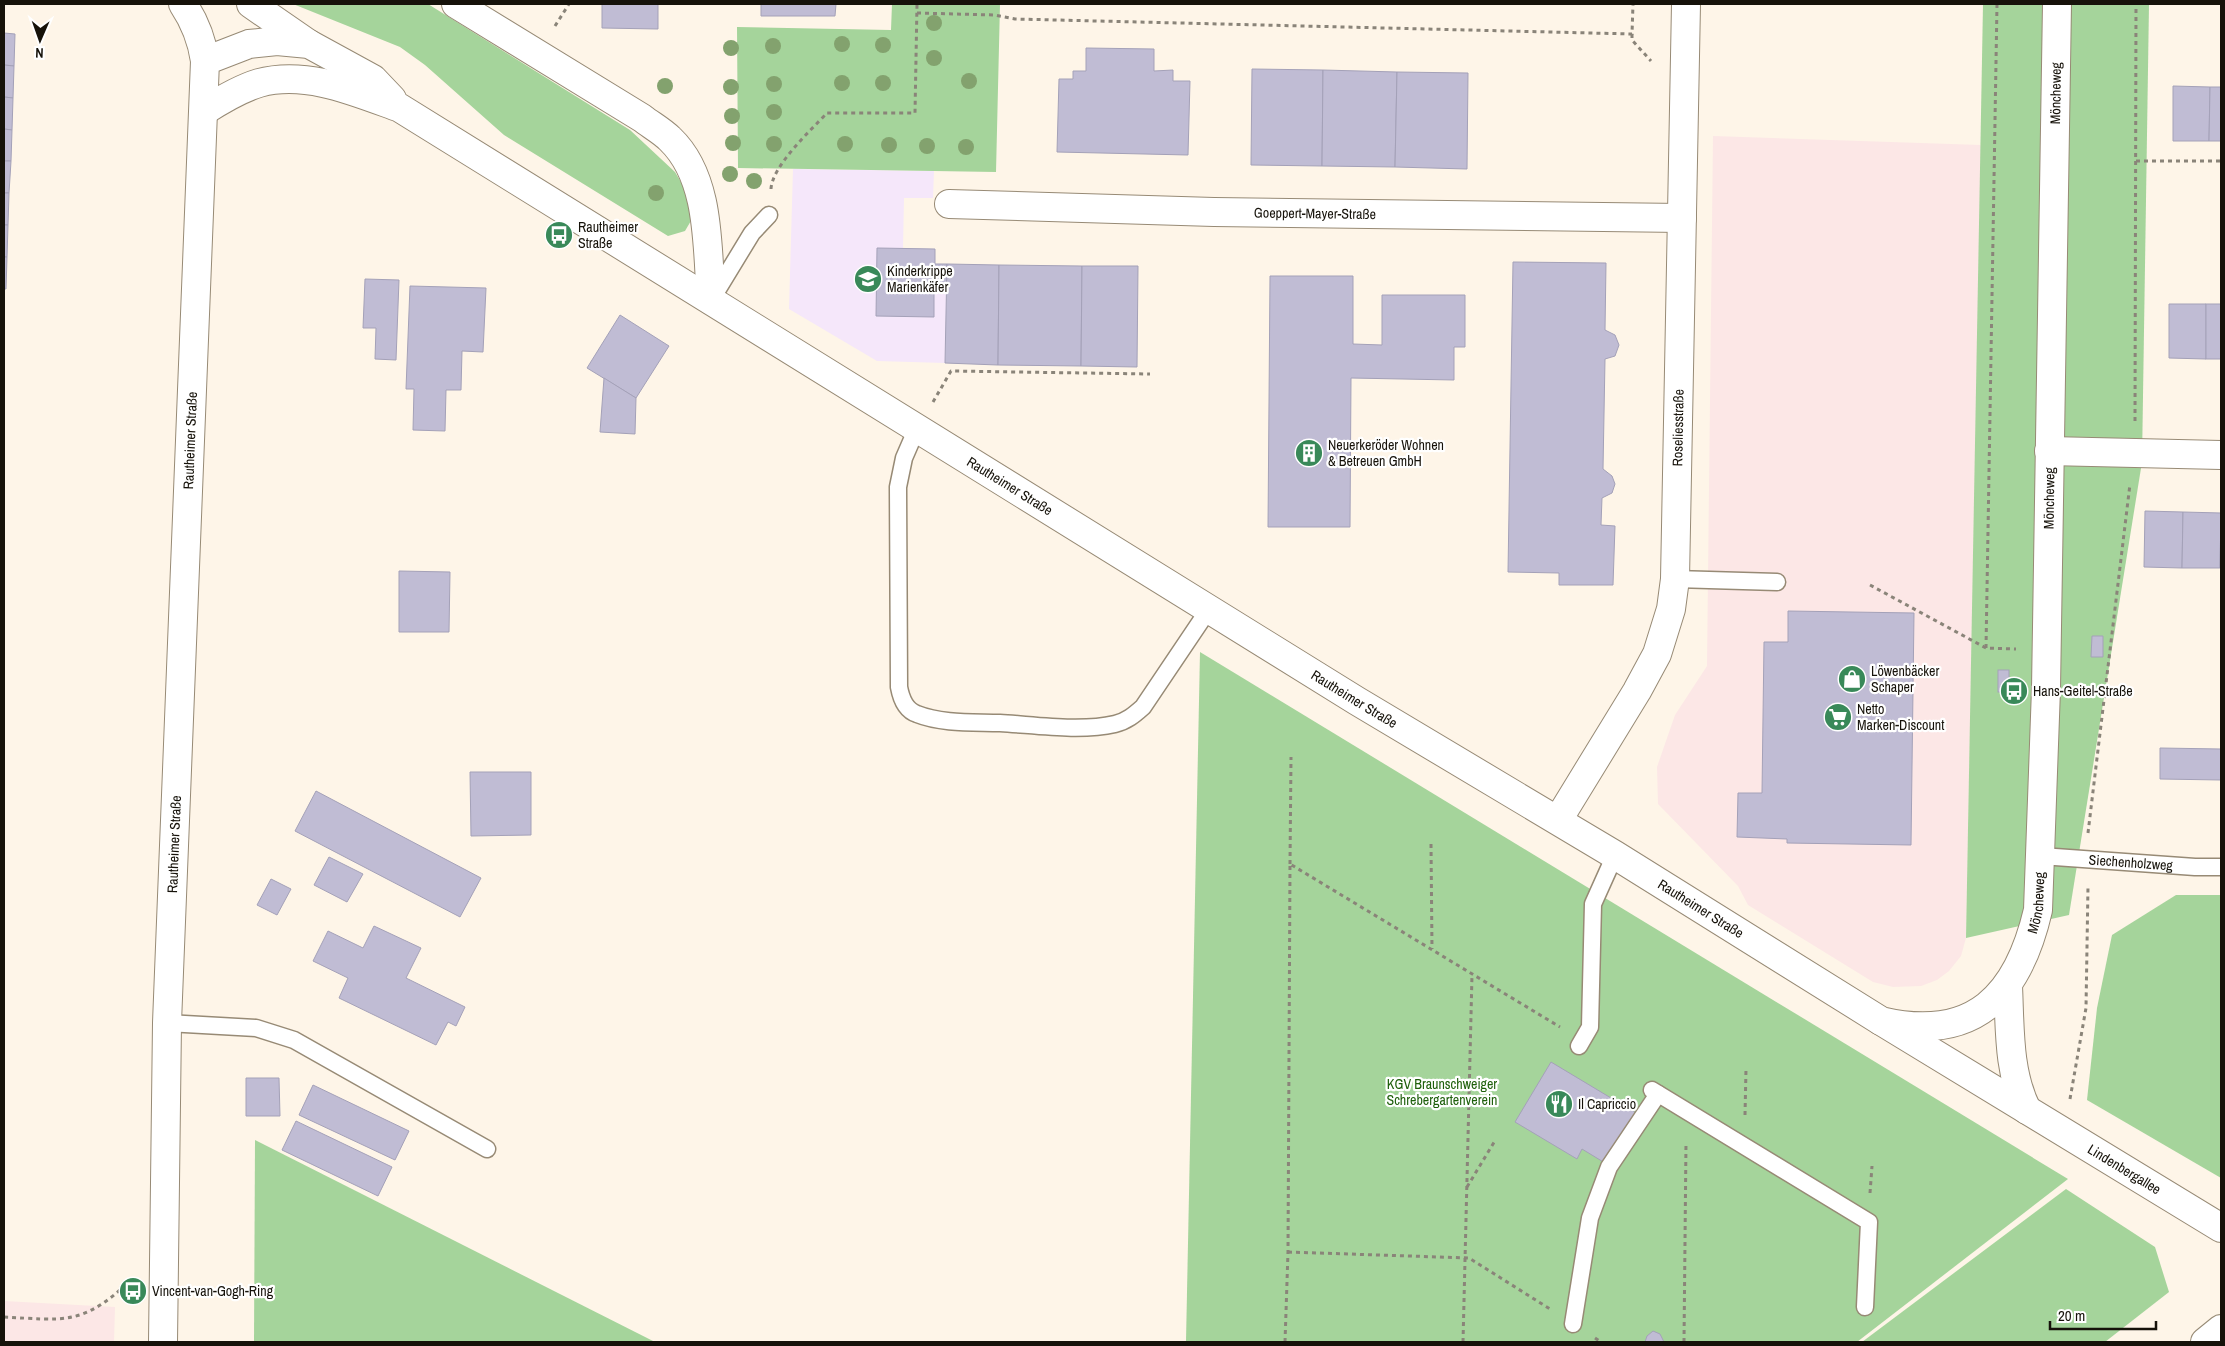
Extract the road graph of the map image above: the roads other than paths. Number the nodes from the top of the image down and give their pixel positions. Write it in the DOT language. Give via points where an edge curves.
graph roads {
  1 [pos="183,4"];
  2 [pos="251,4"];
  3 [pos="456,4"];
  4 [pos="1686,4"];
  5 [pos="2057,4"];
  6 [pos="308,44"];
  7 [pos="205,61"];
  8 [pos="400,108"];
  9 [pos="204,111"];
  10 [pos="949,204"];
  11 [pos="769,215"];
  12 [pos="1682,218"];
  13 [pos="711,300"];
  14 [pos="917,428"];
  15 [pos="2049,451"];
  16 [pos="2221,454"];
  17 [pos="1675,579"];
  18 [pos="1777,582"];
  19 [pos="1209,609"];
  20 [pos="1558,820"];
  21 [pos="1615,855"];
  22 [pos="2041,856"];
  23 [pos="2221,867"];
  24 [pos="2008,986"];
  25 [pos="1881,1021"];
  26 [pos="167,1023"];
  27 [pos="1581,1043"];
  28 [pos="2027,1110"];
  29 [pos="487,1149"];
  30 [pos="2213,1222"];
  31 [pos="1865,1307"];
  32 [pos="1573,1324"];
  33 [pos="2221,1329"];
  34 [pos="163,1342"];
  35 [pos="2205,1342"];
  1 -- 7 [label="main road" via="194,21"];
  2 -- 6 [label="main road"];
  3 -- 13 [label="main road" via="642,118 671,140 693,172 703,205"];
  4 -- 12 [label="main road, Roseliesstraße"];
  5 -- 15 [label="main road, Möncheweg"];
  6 -- 7 [label="main road" via="277,41 249,44"];
  6 -- 8 [label="main road" via="373,79"];
  7 -- 9 [label="main road"];
  8 -- 9 [label="main road, Rautheimer Straße" via="338,85 292,79 259,83"];
  8 -- 13 [label="main road, Rautheimer Straße"];
  9 -- 26 [label="main road, Rautheimer Straße"];
  10 -- 12 [label="main road, Goeppert-Mayer-Straße" via="1214,212"];
  11 -- 13 [label="lane" via="752,233"];
  12 -- 17 [label="main road, Roseliesstraße"];
  13 -- 14 [label="main road, Rautheimer Straße"];
  14 -- 19 [label="main road, Rautheimer Straße"];
  14 -- 19 [label="lane" via="904,458 898,487 899,687 901,699 916,714 948,721 1089,727 1123,721 1144,707"];
  15 -- 16 [label="main road"];
  15 -- 22 [label="main road, Möncheweg"];
  17 -- 18 [label="lane"];
  17 -- 20 [label="main road, Roseliesstraße" via="1670,616 1657,654"];
  19 -- 20 [label="main road, Rautheimer Straße" via="1356,701"];
  20 -- 21 [label="main road, Rautheimer Straße"];
  21 -- 25 [label="main road, Rautheimer Straße"];
  21 -- 27 [label="lane" via="1593,904 1590,1027"];
  22 -- 23 [label="lane, Siechenholzweg"];
  22 -- 24 [label="main road, Möncheweg" via="2038,910 2032,938"];
  24 -- 25 [label="main road, Rautheimer Straße" via="1996,1000 1949,1024 1929,1028 1905,1027"];
  24 -- 28 [label="main road" via="2011,1060 2019,1095"];
  25 -- 28 [label="main road, Lindenbergallee"];
  26 -- 29 [label="lane" via="256,1028 294,1040"];
  26 -- 34 [label="main road, Rautheimer Straße"];
  28 -- 30 [label="main road, Lindenbergallee"];
  31 -- 32 [label="lane" via="1869,1222 1655,1092 1609,1167 1590,1218"];
  33 -- 35 [label="main road"];
}
